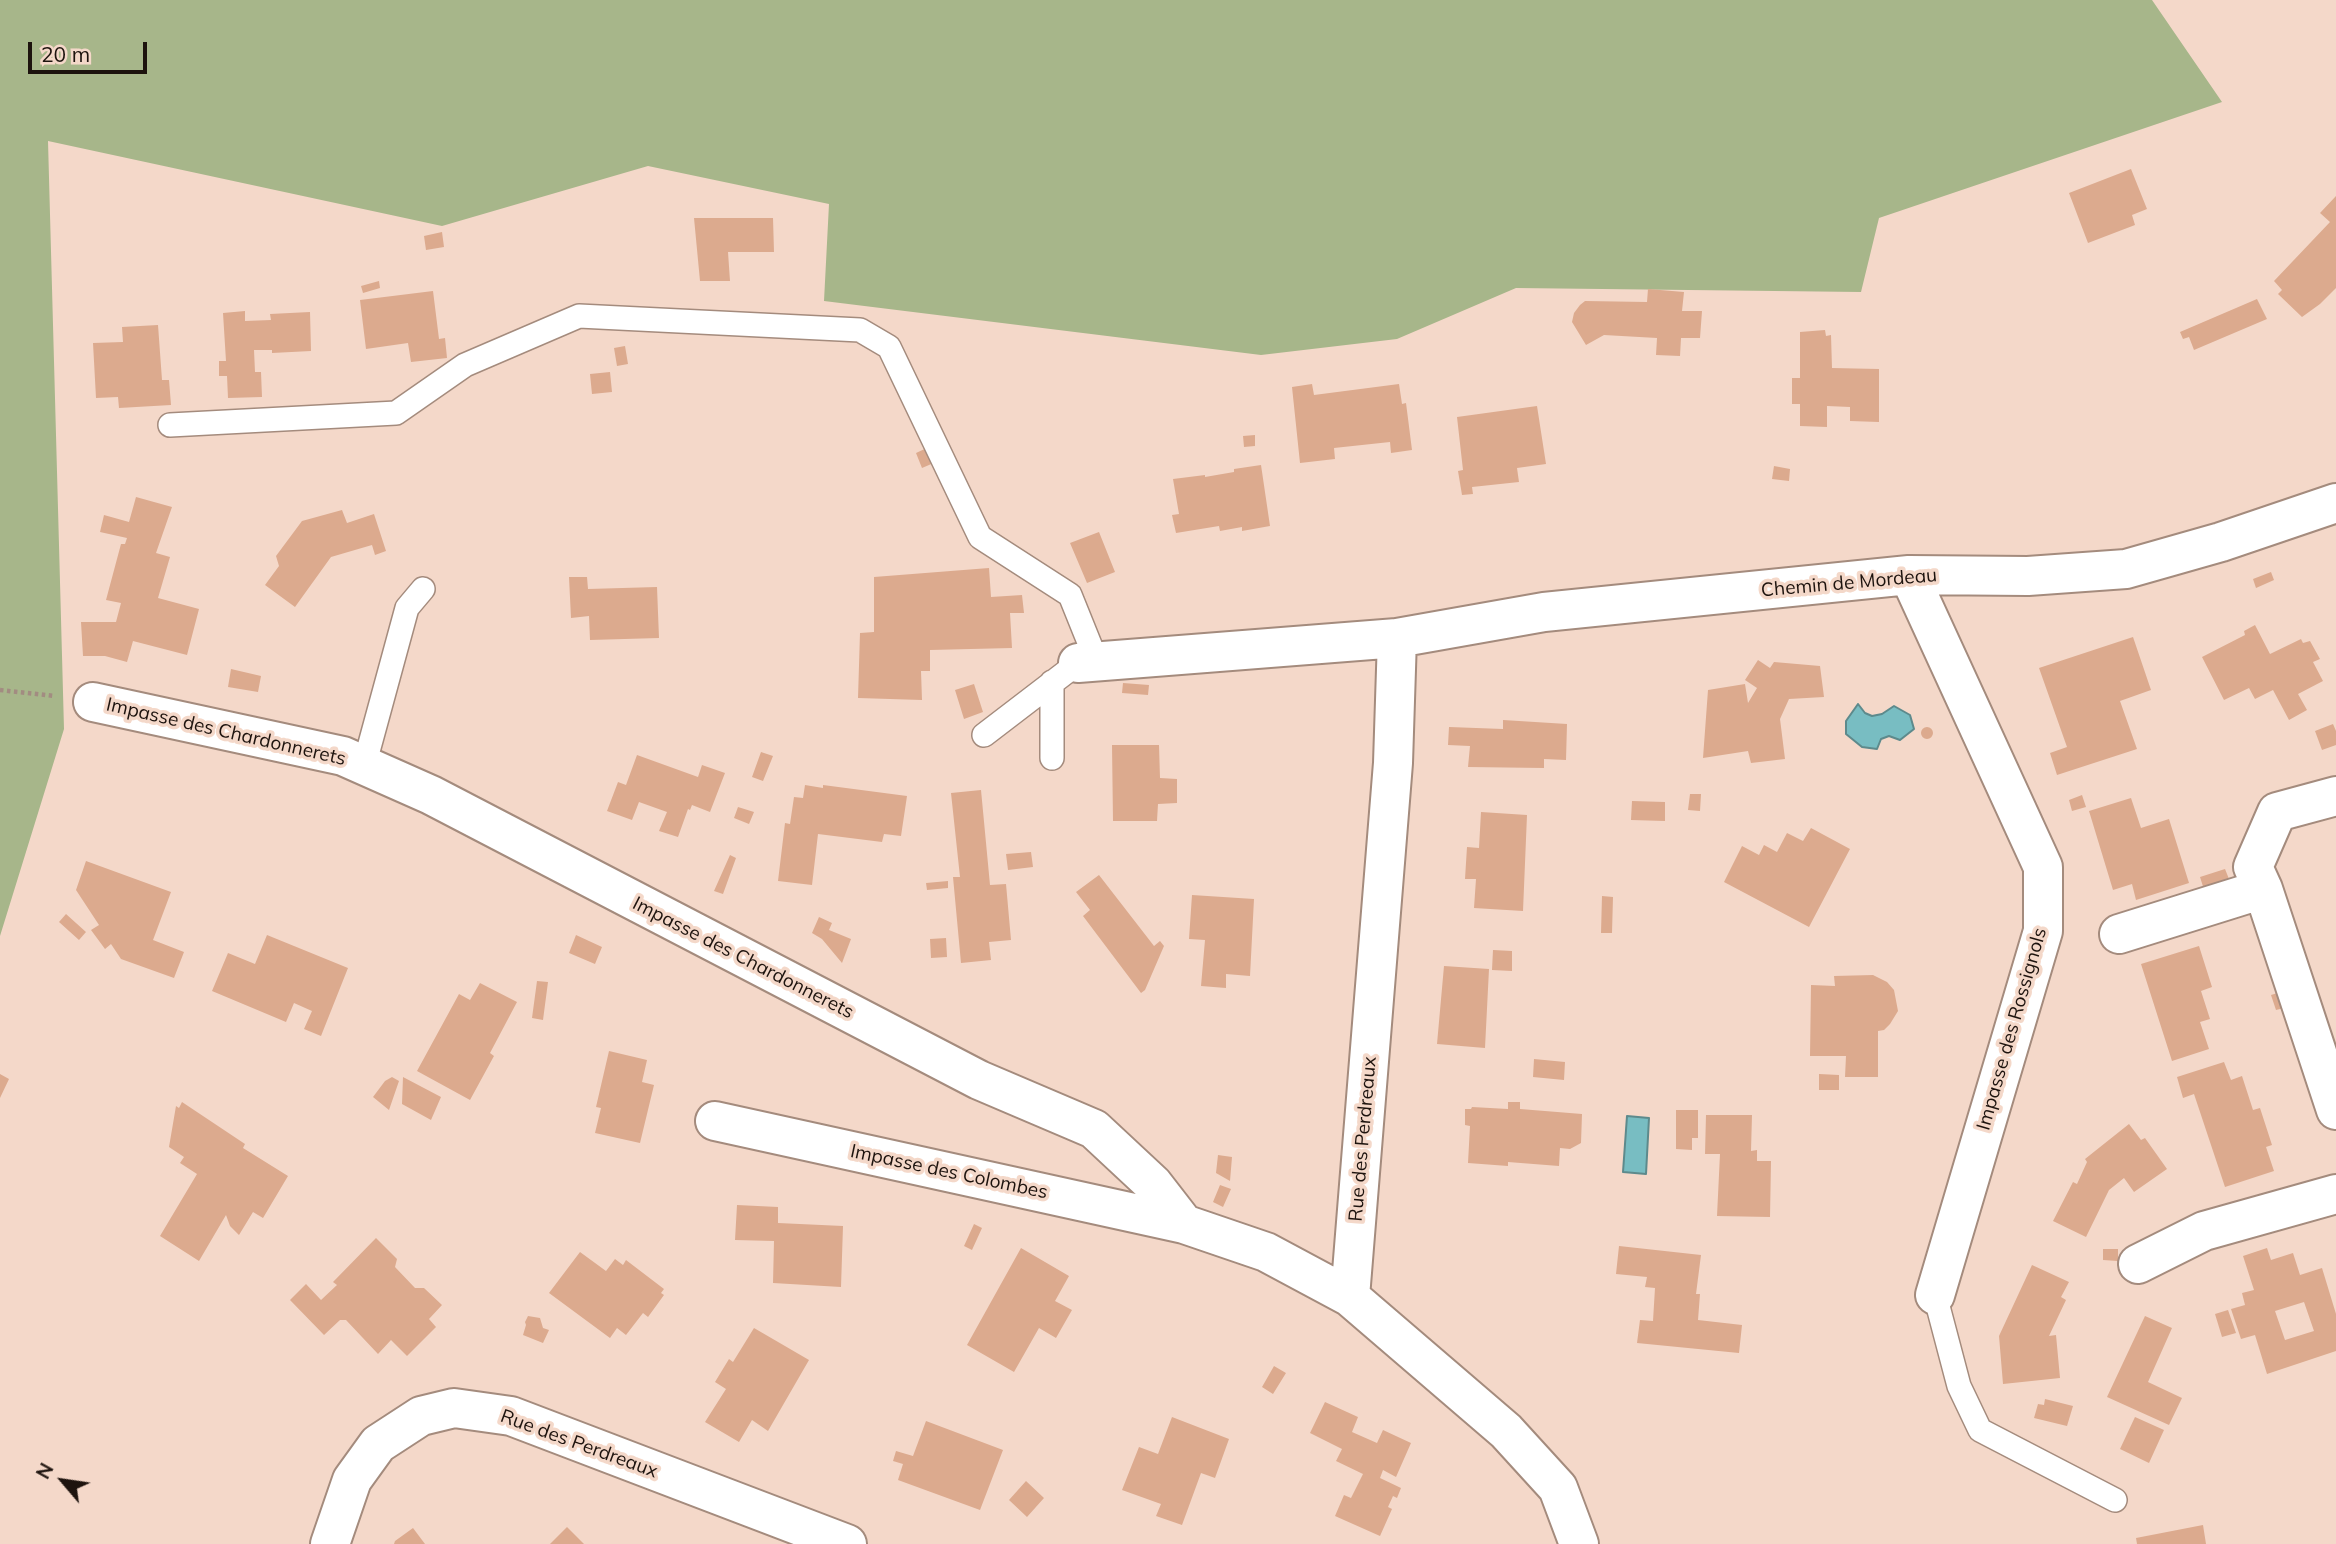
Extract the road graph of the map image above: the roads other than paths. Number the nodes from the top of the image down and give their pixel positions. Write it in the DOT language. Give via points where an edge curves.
graph roads {
  1 [pos="170,425"];
  2 [pos="2336,503"];
  3 [pos="1909,575"];
  4 [pos="423,589"];
  5 [pos="1397,638"];
  6 [pos="1076,669"];
  7 [pos="93,702"];
  8 [pos="984,735"];
  9 [pos="1052,758"];
  10 [pos="364,766"];
  11 [pos="2336,796"];
  12 [pos="2263,889"];
  13 [pos="2119,934"];
  14 [pos="2336,1110"];
  15 [pos="715,1121"];
  16 [pos="2336,1194"];
  17 [pos="1184,1224"];
  18 [pos="2138,1264"];
  19 [pos="1935,1295"];
  20 [pos="1350,1297"];
  21 [pos="2115,1500"];
  22 [pos="330,1544"];
  23 [pos="847,1544"];
  24 [pos="1579,1544"];
  1 -- 6 [label="lane" via="396,413 465,365 579,316 860,330 889,347 980,537 1070,595"];
  2 -- 3 [label="street, Chemin de Mordeau" via="2126,569 2028,576"];
  3 -- 5 [label="street, Chemin de Mordeau" via="1544,612"];
  3 -- 19 [label="street, Impasse des Rossignols" via="2043,867 2043,931"];
  4 -- 10 [label="lane" via="407,608"];
  5 -- 6 [label="street, Chemin de Mordeau"];
  5 -- 20 [label="street, Rue des Perdreaux" via="1393,763"];
  6 -- 8 [label="lane"];
  6 -- 9 [label="lane"];
  7 -- 10 [label="street, Impasse des Chardonnerets" via="343,756"];
  10 -- 17 [label="street, Impasse des Chardonnerets" via="431,795 979,1080 1094,1129 1153,1184"];
  11 -- 12 [label="street" via="2277,812 2253,867"];
  12 -- 13 [label="street"];
  12 -- 14 [label="street"];
  15 -- 17 [label="street, Impasse des Colombes"];
  16 -- 18 [label="street" via="2204,1231"];
  17 -- 20 [label="street" via="1266,1252"];
  19 -- 21 [label="lane" via="1959,1386 1980,1430"];
  20 -- 24 [label="street" via="1506,1431 1558,1488"];
  22 -- 23 [label="street, Rue des Perdreaux" via="352,1480 378,1444 421,1416 454,1408 511,1416"];
}
